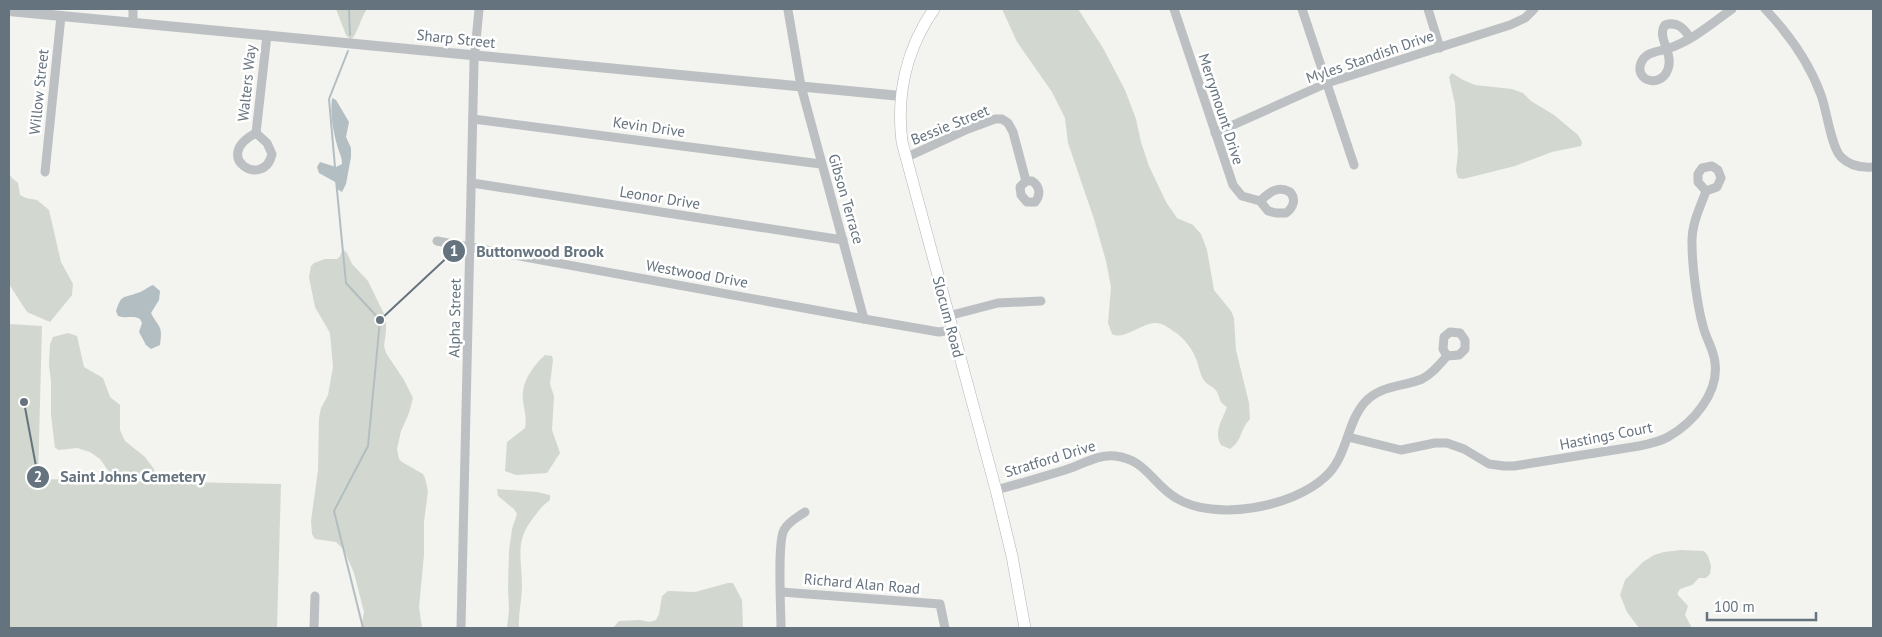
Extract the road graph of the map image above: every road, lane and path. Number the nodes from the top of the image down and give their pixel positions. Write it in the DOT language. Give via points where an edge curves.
graph roads {
  1 [pos="134,9"];
  2 [pos="479,9"];
  3 [pos="934,9"];
  4 [pos="1174,9"];
  5 [pos="1302,9"];
  6 [pos="1428,9"];
  7 [pos="1534,9"];
  8 [pos="1732,9"];
  9 [pos="1765,9"];
  10 [pos="788,10"];
  11 [pos="9,11"];
  12 [pos="62,16"];
  13 [pos="133,23"];
  14 [pos="266,36"];
  15 [pos="1690,38"];
  16 [pos="1440,48"];
  17 [pos="475,56"];
  18 [pos="1327,83"];
  19 [pos="801,86"];
  20 [pos="901,96"];
  21 [pos="473,118"];
  22 [pos="256,133"];
  23 [pos="1215,133"];
  24 [pos="905,158"];
  25 [pos="821,164"];
  26 [pos="1354,165"];
  27 [pos="1873,167"];
  28 [pos="45,172"];
  29 [pos="1026,181"];
  30 [pos="472,183"];
  31 [pos="1706,191"];
  32 [pos="1260,201"];
  33 [pos="843,240"];
  34 [pos="437,241"];
  35 [pos="470,246"];
  36 [pos="1041,301"];
  37 [pos="948,316"];
  38 [pos="864,319"];
  39 [pos="952,330"];
  40 [pos="1447,356"];
  41 [pos="1348,437"];
  42 [pos="996,490"];
  43 [pos="805,512"];
  44 [pos="781,592"];
  45 [pos="315,596"];
  46 [pos="314,628"];
  47 [pos="461,628"];
  48 [pos="781,628"];
  49 [pos="945,628"];
  50 [pos="1025,628"];
  1 -- 13 [label="street"];
  2 -- 17 [label="street, Alpha Street"];
  3 -- 20 [label="main road, Slocum Road" via="912,51"];
  4 -- 23 [label="street, Merrymount Drive"];
  5 -- 18 [label="street"];
  6 -- 16 [label="street"];
  7 -- 16 [label="street, Myles Standish Drive" via="1510,25"];
  8 -- 15 [label="street"];
  9 -- 27 [label="street" via="1790,37 1814,76 1840,156 1850,164"];
  10 -- 19 [label="street, Gibson Terrace"];
  11 -- 12 [label="street, Sharp Street"];
  12 -- 13 [label="street, Sharp Street"];
  12 -- 28 [label="street, Willow Street"];
  13 -- 14 [label="street, Sharp Street"];
  14 -- 17 [label="street, Sharp Street"];
  14 -- 22 [label="street, Walters Way"];
  15 -- 15 [label="street" via="1666,49 1663,28 1673,23"];
  16 -- 18 [label="street, Myles Standish Drive"];
  17 -- 19 [label="street, Sharp Street"];
  17 -- 21 [label="street, Alpha Street"];
  18 -- 23 [label="street, Myles Standish Drive"];
  18 -- 26 [label="street"];
  19 -- 20 [label="street, Sharp Street"];
  19 -- 25 [label="street, Gibson Terrace"];
  20 -- 24 [label="main road, Slocum Road" via="900,126"];
  21 -- 25 [label="street, Kevin Drive"];
  21 -- 30 [label="street, Alpha Street"];
  23 -- 32 [label="street, Merrymount Drive" via="1236,190 1246,198"];
  24 -- 29 [label="street, Bessie Street" via="998,119 1006,121 1013,132"];
  24 -- 37 [label="main road, Slocum Road"];
  25 -- 33 [label="street, Gibson Terrace"];
  30 -- 33 [label="street, Leonor Drive"];
  30 -- 35 [label="street, Alpha Street"];
  31 -- 41 [label="street, Hastings Court" via="1693,231 1692,248 1700,314 1714,358 1715,373 1712,387 1701,407 1673,434 1639,446 1514,466 1489,464 1447,443 1430,443 1401,450"];
  33 -- 38 [label="street, Gibson Terrace"];
  34 -- 35 [label="street, Westwood Drive"];
  35 -- 38 [label="street, Westwood Drive"];
  35 -- 47 [label="street, Alpha Street"];
  36 -- 37 [label="street" via="998,303"];
  37 -- 39 [label="main road, Slocum Road"];
  38 -- 39 [label="street, Westwood Drive" via="939,332"];
  39 -- 42 [label="main road, Slocum Road"];
  40 -- 41 [label="street, Stratford Drive" via="1423,378 1388,387 1368,399"];
  41 -- 42 [label="street, Stratford Drive" via="1339,459 1324,478 1298,496 1270,504 1215,511 1190,505 1167,492 1137,462 1109,456 1093,458 1067,470"];
  42 -- 50 [label="main road, Slocum Road"];
  43 -- 44 [label="street" via="784,530"];
  44 -- 48 [label="street"];
  44 -- 49 [label="street, Richard Alan Road" via="940,604"];
  45 -- 46 [label="street"];
}
